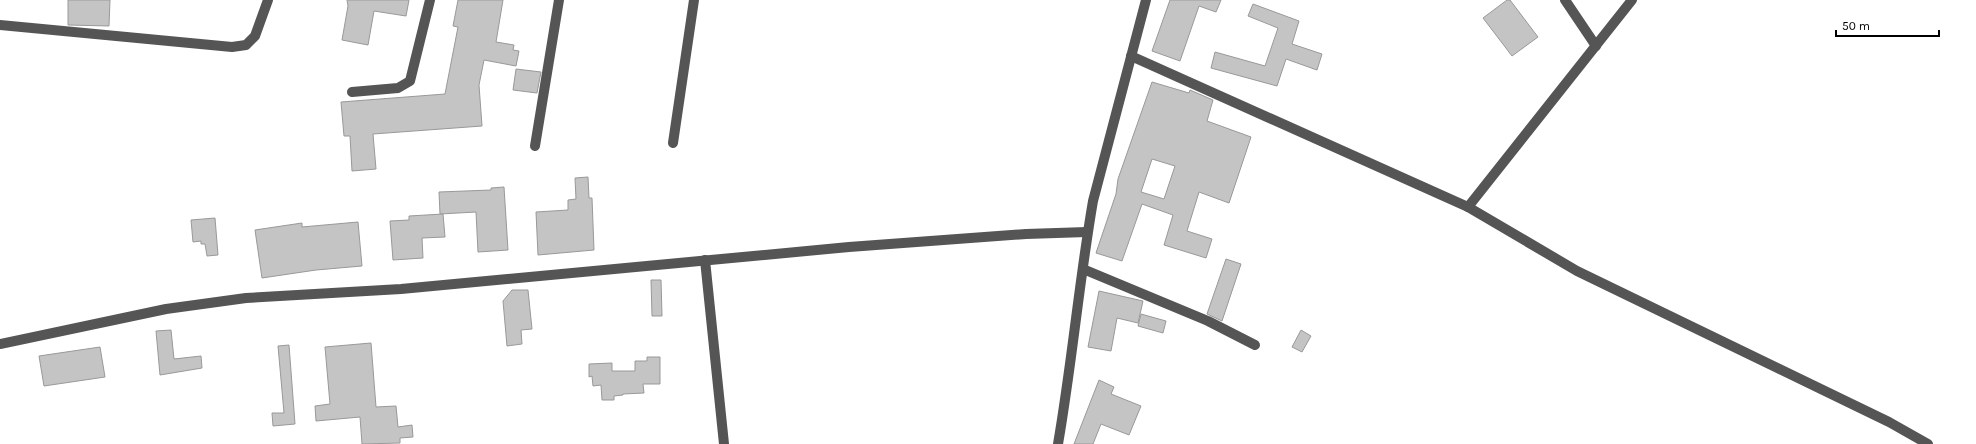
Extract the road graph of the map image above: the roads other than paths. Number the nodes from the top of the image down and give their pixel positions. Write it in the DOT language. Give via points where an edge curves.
graph roads {
  1 [pos="268,0"];
  2 [pos="430,0"];
  3 [pos="559,0"];
  4 [pos="694,0"];
  5 [pos="1146,0"];
  6 [pos="1565,0"];
  7 [pos="1632,0"];
  8 [pos="0,25"];
  9 [pos="1596,46"];
  10 [pos="1131,56"];
  11 [pos="352,92"];
  12 [pos="673,143"];
  13 [pos="535,146"];
  14 [pos="1468,207"];
  15 [pos="1087,232"];
  16 [pos="705,260"];
  17 [pos="1083,268"];
  18 [pos="0,344"];
  19 [pos="1255,345"];
  20 [pos="724,444"];
  21 [pos="1058,444"];
  22 [pos="1928,444"];
  1 -- 8 [label="street" via="255,36 246,45 232,47"];
  2 -- 11 [label="street" via="410,81 398,88"];
  3 -- 13 [label="street"];
  4 -- 12 [label="street"];
  5 -- 10 [label="street"];
  6 -- 9 [label="street"];
  7 -- 9 [label="street"];
  9 -- 14 [label="street"];
  10 -- 14 [label="street"];
  10 -- 15 [label="street"];
  14 -- 22 [label="street" via="1578,271 1889,422"];
  15 -- 16 [label="street" via="849,246"];
  15 -- 17 [label="street"];
  16 -- 18 [label="street" via="401,289 246,298 166,309"];
  16 -- 20 [label="street"];
  17 -- 19 [label="street" via="1208,321"];
  17 -- 21 [label="street"];
}
